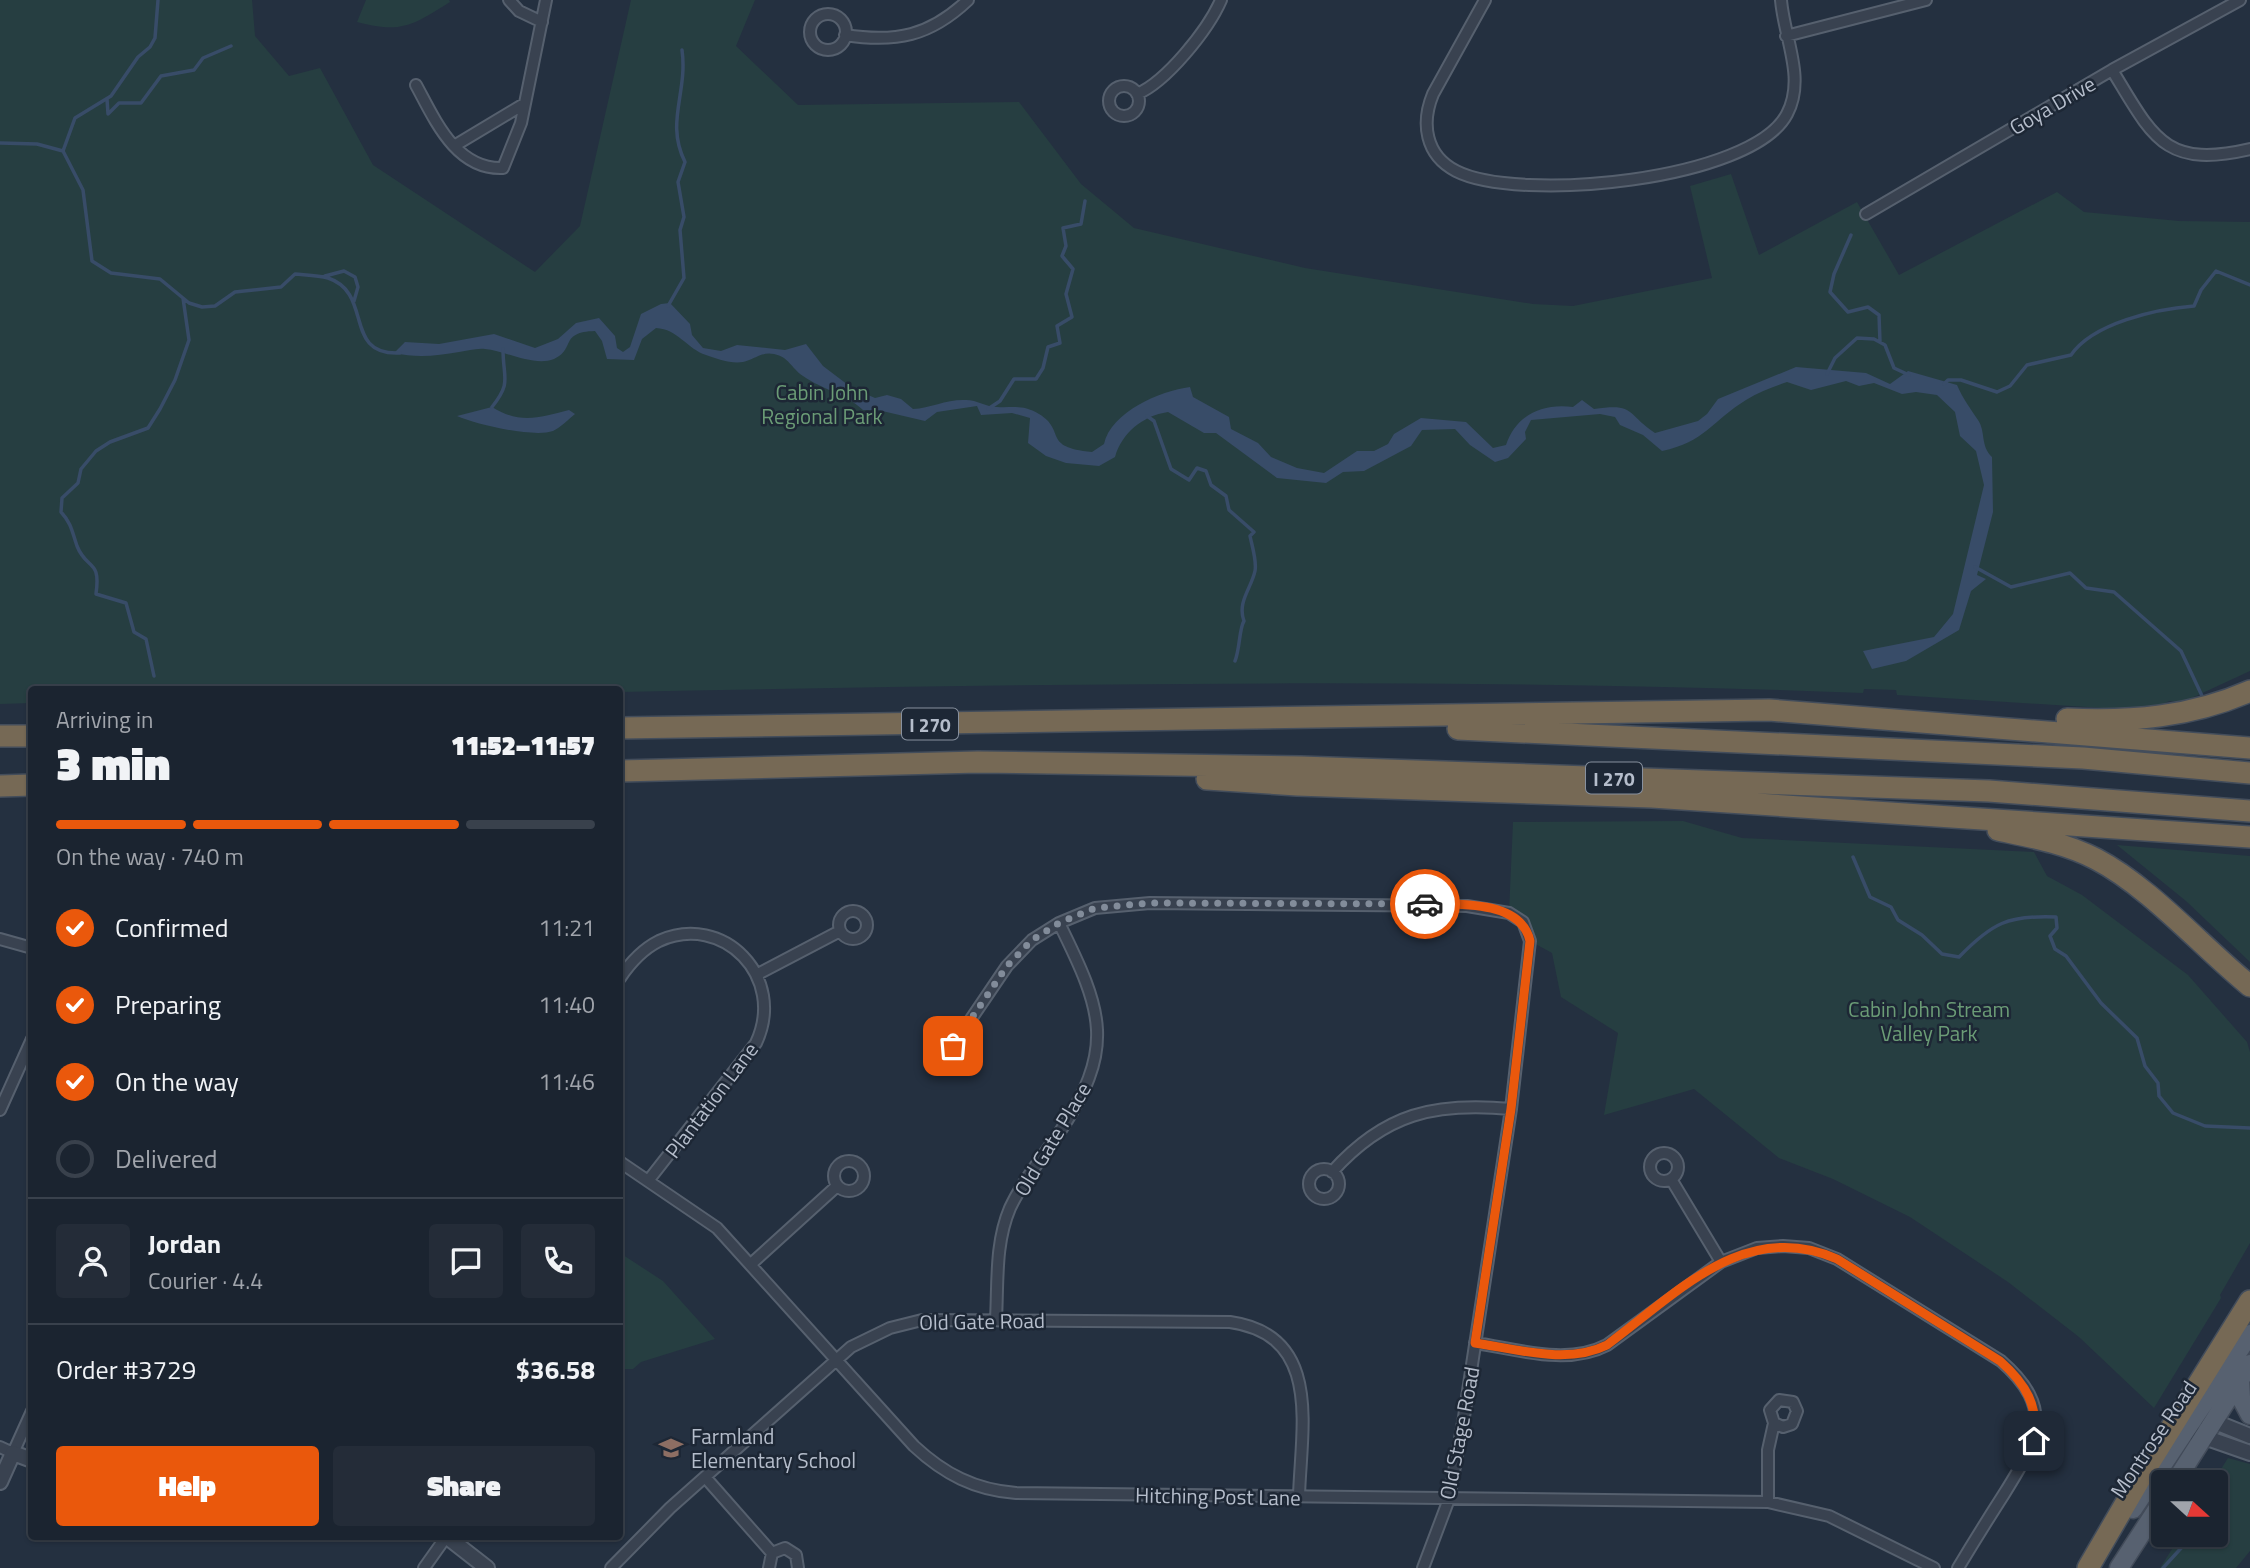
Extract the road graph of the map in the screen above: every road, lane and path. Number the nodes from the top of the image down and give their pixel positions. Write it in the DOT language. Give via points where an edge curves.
graph roads {
  1 [pos="509,0"];
  2 [pos="546,0"];
  3 [pos="968,0"];
  4 [pos="1221,0"];
  5 [pos="1485,0"];
  6 [pos="1781,0"];
  7 [pos="1926,0"];
  8 [pos="2240,0"];
  9 [pos="2216,5"];
  10 [pos="541,22"];
  11 [pos="845,35"];
  12 [pos="1786,36"];
  13 [pos="2112,71"];
  14 [pos="416,85"];
  15 [pos="1137,94"];
  16 [pos="524,104"];
  17 [pos="454,146"];
  18 [pos="2250,149"];
  19 [pos="1866,214"];
  20 [pos="2250,691"];
  21 [pos="1240,720"];
  22 [pos="1929,721"];
  23 [pos="623,728"];
  24 [pos="0,736"];
  25 [pos="28,736"];
  26 [pos="2250,748"];
  27 [pos="978,762"];
  28 [pos="623,771"];
  29 [pos="2250,773"];
  30 [pos="28,785"];
  31 [pos="0,786"];
  32 [pos="2250,811"];
  33 [pos="1929,816"];
  34 [pos="2250,836"];
  35 [pos="1059,923"];
  36 [pos="841,931"];
  37 [pos="0,939"];
  38 [pos="28,947"];
  39 [pos="624,964"];
  40 [pos="2226,966"];
  41 [pos="758,974"];
  42 [pos="2250,986"];
  43 [pos="2250,992"];
  44 [pos="967,1025"];
  45 [pos="28,1048"];
  46 [pos="1511,1109"];
  47 [pos="0,1110"];
  48 [pos="623,1164"];
  49 [pos="1332,1172"];
  50 [pos="1671,1178"];
  51 [pos="648,1181"];
  52 [pos="837,1186"];
  53 [pos="1721,1262"];
  54 [pos="751,1264"];
  55 [pos="2250,1301"];
  56 [pos="996,1319"];
  57 [pos="2250,1334"];
  58 [pos="1475,1343"];
  59 [pos="836,1360"];
  60 [pos="2250,1364"];
  61 [pos="2239,1380"];
  62 [pos="2250,1415"];
  63 [pos="28,1417"];
  64 [pos="2205,1419"];
  65 [pos="1774,1423"];
  66 [pos="2195,1435"];
  67 [pos="2250,1436"];
  68 [pos="7,1450"];
  69 [pos="2250,1454"];
  70 [pos="28,1458"];
  71 [pos="2180,1470"];
  72 [pos="705,1477"];
  73 [pos="0,1482"];
  74 [pos="1299,1496"];
  75 [pos="1449,1499"];
  76 [pos="1768,1502"];
  77 [pos="2151,1519"];
  78 [pos="444,1540"];
  79 [pos="450,1540"];
  80 [pos="772,1553"];
  81 [pos="424,1568"];
  82 [pos="487,1568"];
  83 [pos="611,1568"];
  84 [pos="769,1568"];
  85 [pos="798,1568"];
  86 [pos="1423,1568"];
  87 [pos="1934,1568"];
  88 [pos="1958,1568"];
  89 [pos="2090,1568"];
  90 [pos="2119,1568"];
  1 -- 10 [label="street"];
  2 -- 10 [label="street"];
  3 -- 11 [label="street" via="930,28 902,38 873,40"];
  4 -- 15 [label="street" via="1162,78"];
  5 -- 12 [label="street" via="1433,94 1424,121 1425,133 1443,161 1457,172 1486,180 1536,185 1617,182 1673,173 1746,149 1773,133 1790,109 1795,76"];
  6 -- 12 [label="street"];
  7 -- 12 [label="street"];
  8 -- 9 [label="street, Goya Drive"];
  9 -- 13 [label="street, Goya Drive"];
  10 -- 16 [label="street"];
  13 -- 18 [label="street" via="2151,132 2167,145 2211,157"];
  13 -- 19 [label="street, Goya Drive"];
  14 -- 17 [label="street"];
  16 -- 17 [label="street"];
  16 -- 17 [label="street" via="503,168 481,164"];
  20 -- 22 [label="highway" via="2225,702 2136,721 1966,715"];
  21 -- 22 [label="highway, I 270" via="1769,710"];
  21 -- 23 [label="highway, I 270"];
  21 -- 29 [label="highway, I 270" via="2083,758"];
  22 -- 26 [label="highway, I 270"];
  24 -- 25 [label="highway"];
  27 -- 28 [label="highway, I 270"];
  27 -- 32 [label="highway, I 270" via="1301,767 1975,790"];
  27 -- 33 [label="highway, I 270" via="1297,785 1652,797"];
  30 -- 31 [label="highway"];
  33 -- 34 [label="highway, I 270"];
  33 -- 40 [label="highway" via="2066,846 2097,859 2128,879"];
  35 -- 44 [label="street" via="1019,952"];
  35 -- 46 [label="street, Old Stage Road" via="1095,908 1150,903 1446,905 1509,913 1523,922 1530,941"];
  35 -- 56 [label="street, Old Gate Place" via="1089,985 1097,1040 1084,1092 1021,1188 1005,1223 999,1245"];
  36 -- 41 [label="street"];
  37 -- 38 [label="street"];
  39 -- 41 [label="street" via="657,942 690,935 733,948"];
  40 -- 42 [label="highway"];
  40 -- 43 [label="highway"];
  41 -- 51 [label="street, Plantation Lane" via="764,1021 756,1043"];
  45 -- 47 [label="street"];
  46 -- 49 [label="street" via="1447,1107 1402,1119 1362,1144"];
  46 -- 58 [label="street, Old Stage Road"];
  48 -- 51 [label="street, Hitching Post Lane"];
  50 -- 53 [label="street"];
  51 -- 54 [label="street, Hitching Post Lane" via="717,1228"];
  52 -- 54 [label="street"];
  53 -- 58 [label="street" via="1607,1345 1588,1353 1563,1356"];
  53 -- 88 [label="street" via="1770,1246 1820,1252 2000,1361 2021,1380 2036,1420 2030,1451"];
  54 -- 59 [label="street, Hitching Post Lane"];
  55 -- 89 [label="highway"];
  56 -- 59 [label="street, Old Gate Road" via="901,1324 864,1340"];
  56 -- 74 [label="street, Old Gate Road" via="1230,1322 1270,1335 1288,1353 1301,1385"];
  57 -- 64 [label="main road, Montrose Road"];
  58 -- 75 [label="street, Old Stage Road"];
  59 -- 72 [label="street, Old Gate Road"];
  59 -- 74 [label="street, Hitching Post Lane" via="934,1465 975,1485 1016,1493"];
  60 -- 61 [label="main road, Montrose Road"];
  61 -- 62 [label="main road"];
  61 -- 64 [label="main road, Montrose Road"];
  63 -- 68 [label="street"];
  64 -- 66 [label="main road, Montrose Road"];
  64 -- 67 [label="street"];
  65 -- 76 [label="street" via="1768,1450"];
  66 -- 69 [label="street"];
  66 -- 71 [label="main road, Montrose Road"];
  66 -- 89 [label="main road, Montrose Road"];
  68 -- 70 [label="street"];
  68 -- 73 [label="street"];
  72 -- 80 [label="street"];
  72 -- 83 [label="street, Old Gate Road"];
  74 -- 75 [label="street, Hitching Post Lane"];
  75 -- 76 [label="street, Hitching Post Lane"];
  75 -- 86 [label="street, Old Stage Road"];
  76 -- 87 [label="street, Hitching Post Lane" via="1829,1516"];
  77 -- 90 [label="main road, Montrose Road"];
  78 -- 81 [label="street"];
  79 -- 82 [label="street"];
  80 -- 84 [label="street"];
  80 -- 85 [label="street" via="791,1550"];
}
